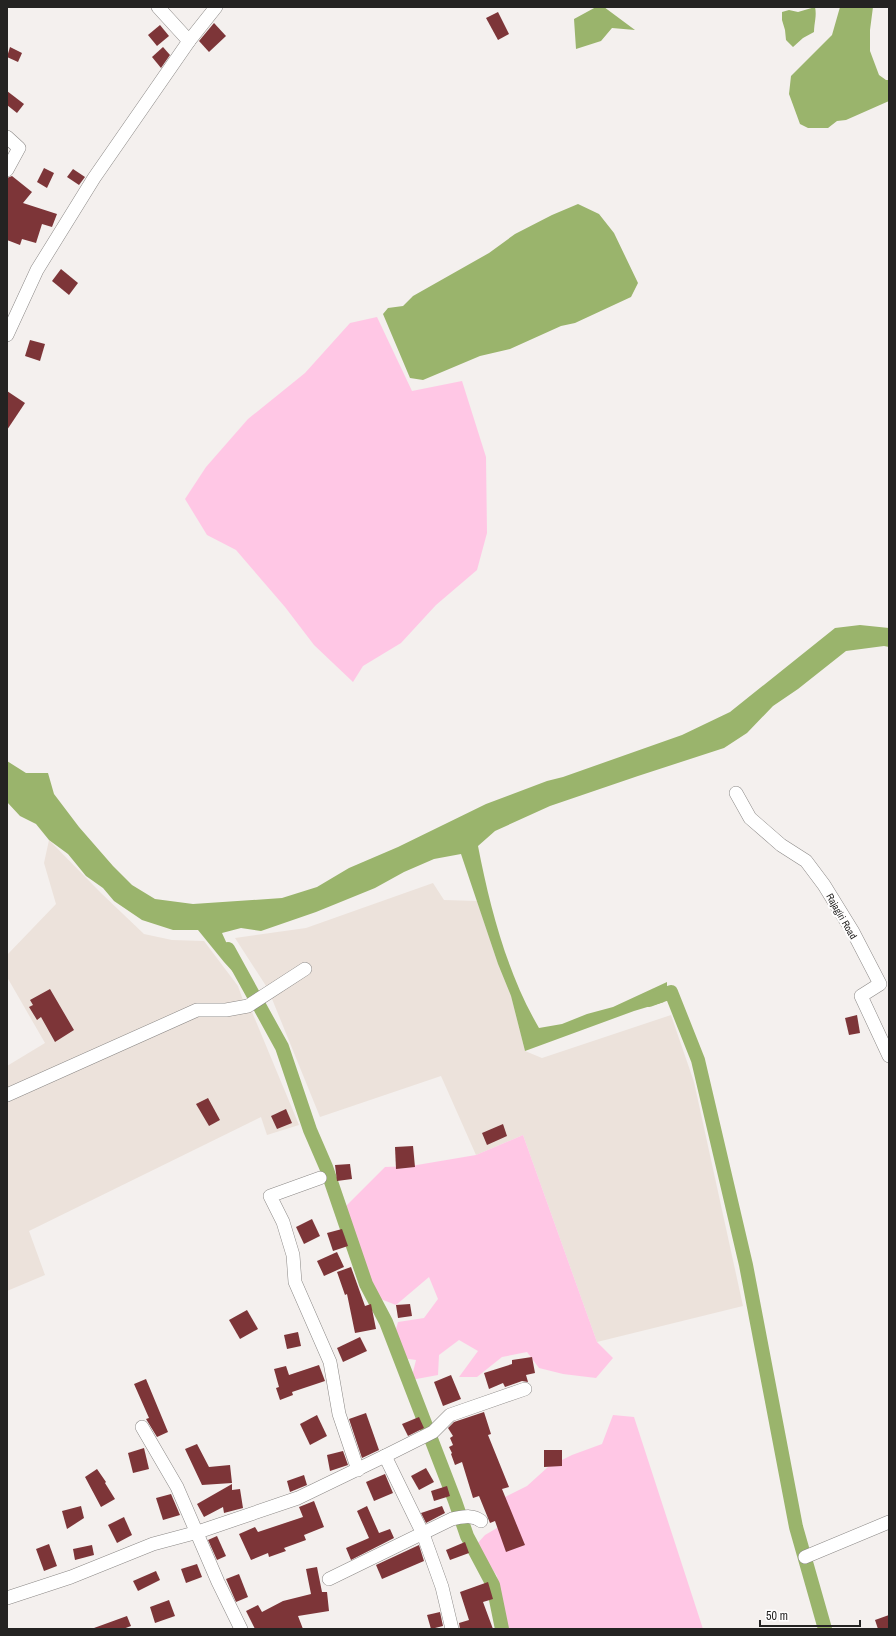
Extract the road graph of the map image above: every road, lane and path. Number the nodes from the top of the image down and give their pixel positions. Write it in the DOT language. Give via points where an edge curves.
graph roads {
  1 [pos="158,7"];
  2 [pos="216,7"];
  3 [pos="189,41"];
  4 [pos="7,137"];
  5 [pos="7,170"];
  6 [pos="7,335"];
  7 [pos="736,793"];
  8 [pos="305,969"];
  9 [pos="889,1056"];
  10 [pos="7,1095"];
  11 [pos="320,1178"];
  12 [pos="525,1389"];
  13 [pos="142,1427"];
  14 [pos="385,1456"];
  15 [pos="358,1470"];
  16 [pos="481,1521"];
  17 [pos="889,1522"];
  18 [pos="198,1532"];
  19 [pos="423,1534"];
  20 [pos="805,1557"];
  21 [pos="329,1579"];
  22 [pos="7,1598"];
  23 [pos="241,1629"];
  24 [pos="452,1629"];
  1 -- 3 [label="street"];
  2 -- 3 [label="street"];
  3 -- 6 [label="street" via="94,178 37,270"];
  4 -- 5 [label="street" via="19,148"];
  7 -- 9 [label="street, Rajagiri Road" via="750,818 781,845 806,861 824,885 852,932 880,984 861,996"];
  8 -- 10 [label="street" via="248,1006 226,1010 197,1010"];
  11 -- 15 [label="street" via="270,1196 283,1222 294,1255 295,1282 330,1362 339,1414"];
  12 -- 14 [label="street" via="450,1415 429,1434"];
  13 -- 18 [label="street" via="177,1487"];
  14 -- 15 [label="street"];
  14 -- 19 [label="street"];
  15 -- 18 [label="street" via="298,1498"];
  16 -- 19 [label="street" via="476,1517 467,1516 452,1519"];
  17 -- 20 [label="street"];
  18 -- 22 [label="street" via="153,1544 71,1577"];
  18 -- 23 [label="street"];
  19 -- 21 [label="street"];
  19 -- 24 [label="street" via="442,1587"];
}
